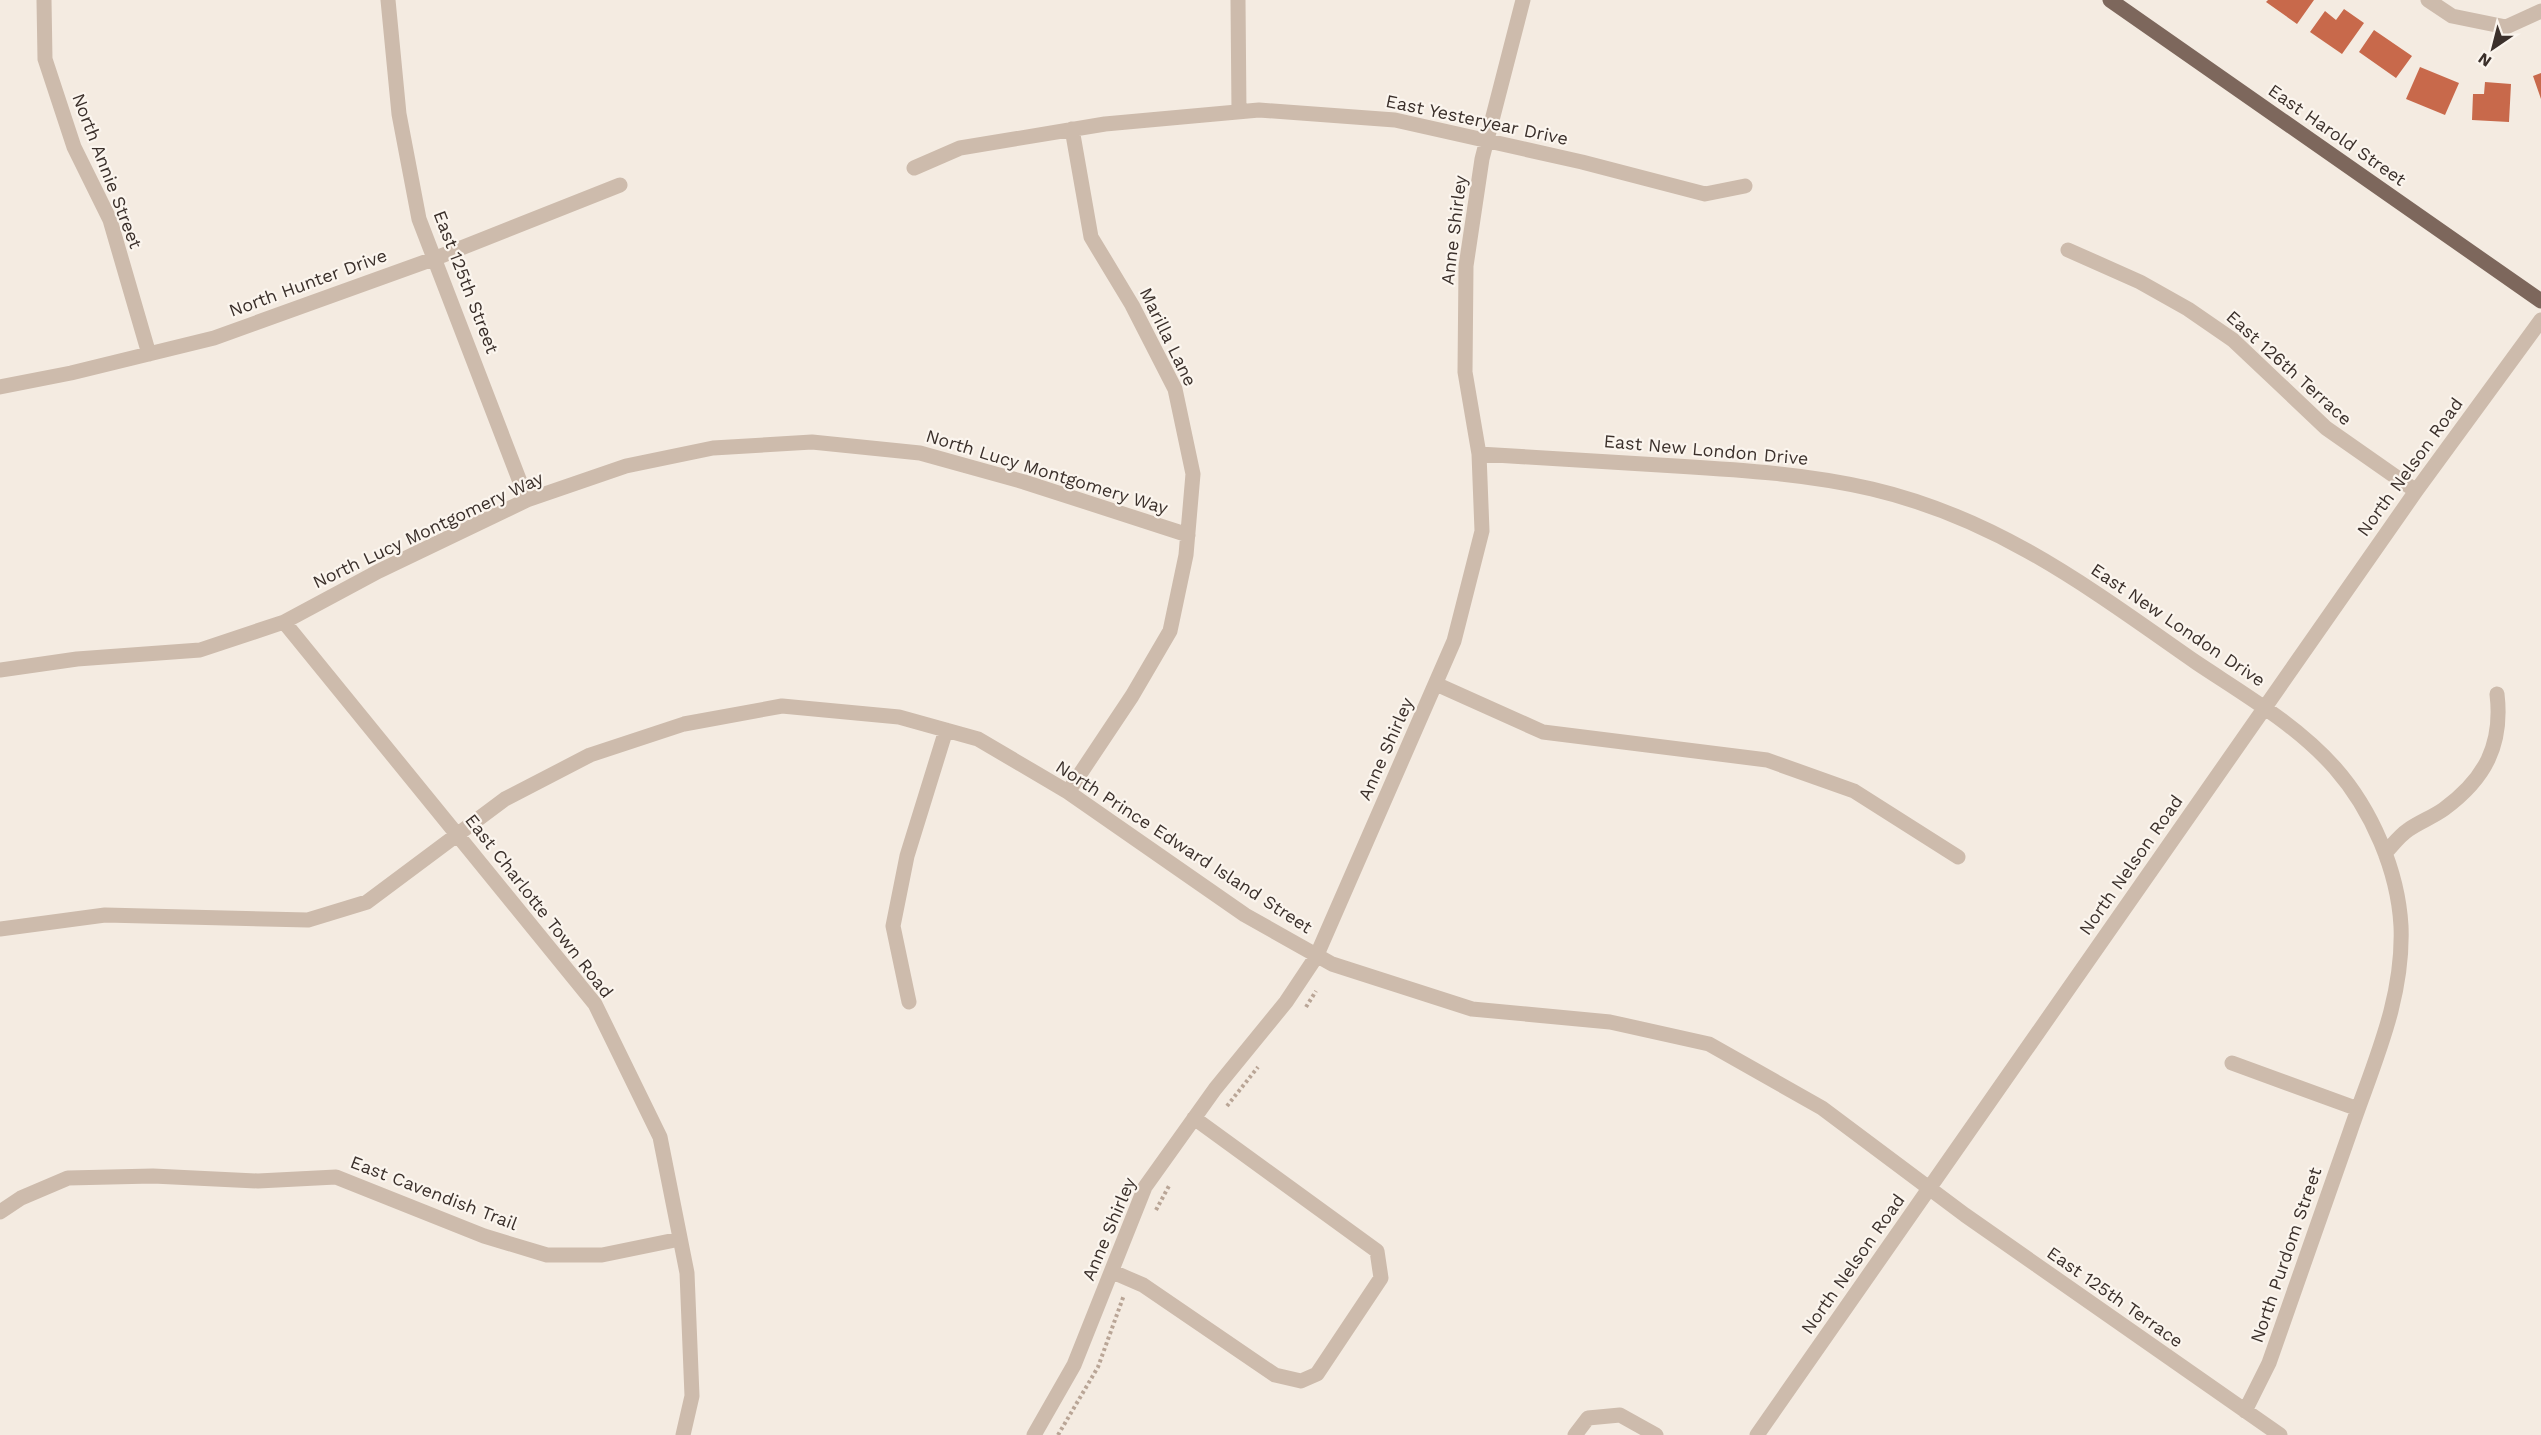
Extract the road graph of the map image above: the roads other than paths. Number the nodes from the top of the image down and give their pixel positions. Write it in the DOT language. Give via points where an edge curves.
graph roads {
  1 [pos="44,0"];
  2 [pos="388,0"];
  3 [pos="1238,0"];
  4 [pos="1522,0"];
  5 [pos="2110,0"];
  6 [pos="2428,0"];
  7 [pos="2541,11"];
  8 [pos="1239,112"];
  9 [pos="1072,129"];
  10 [pos="1486,141"];
  11 [pos="914,168"];
  12 [pos="620,185"];
  13 [pos="1745,186"];
  14 [pos="2068,250"];
  15 [pos="436,258"];
  16 [pos="2541,301"];
  17 [pos="2541,320"];
  18 [pos="149,354"];
  19 [pos="0,387"];
  20 [pos="1479,454"];
  21 [pos="2416,491"];
  22 [pos="527,500"];
  23 [pos="1188,535"];
  24 [pos="284,622"];
  25 [pos="0,670"];
  26 [pos="1436,684"];
  27 [pos="2497,694"];
  28 [pos="2265,708"];
  29 [pos="946,730"];
  30 [pos="1068,792"];
  31 [pos="459,835"];
  32 [pos="2385,853"];
  33 [pos="1958,857"];
  34 [pos="0,929"];
  35 [pos="1316,957"];
  36 [pos="909,1002"];
  37 [pos="2232,1064"];
  38 [pos="2358,1108"];
  39 [pos="1194,1118"];
  40 [pos="1929,1189"];
  41 [pos="0,1212"];
  42 [pos="680,1239"];
  43 [pos="1113,1272"];
  44 [pos="2245,1411"];
  45 [pos="682,1435"];
  46 [pos="1034,1435"];
  47 [pos="1575,1435"];
  48 [pos="1656,1435"];
  49 [pos="1757,1435"];
  50 [pos="2280,1435"];
  1 -- 18 [label="street, North Annie Street" via="45,59 74,147 110,220"];
  2 -- 15 [label="street, East 125th Street" via="399,114 419,219"];
  3 -- 8 [label="street"];
  4 -- 10 [label="street, Anne Shirley"];
  5 -- 16 [label="main road, East Harold Street"];
  6 -- 7 [label="street" via="2451,15 2506,27"];
  8 -- 9 [label="street, East Yesteryear Drive"];
  8 -- 10 [label="street, East Yesteryear Drive" via="1259,110 1395,120"];
  9 -- 11 [label="street, East Yesteryear Drive" via="960,148"];
  9 -- 23 [label="street, Marilla Lane" via="1091,237 1175,389 1193,474"];
  10 -- 13 [label="street, East Yesteryear Drive" via="1705,194"];
  10 -- 20 [label="street, Anne Shirley" via="1466,266 1465,372"];
  12 -- 15 [label="street, North Hunter Drive"];
  14 -- 21 [label="street, East 126th Terrace" via="2140,282 2233,340 2333,434"];
  15 -- 18 [label="street, North Hunter Drive" via="214,338"];
  15 -- 22 [label="street, East 125th Street"];
  17 -- 21 [label="street, North Nelson Road"];
  18 -- 19 [label="street, North Hunter Drive"];
  20 -- 26 [label="street, Anne Shirley" via="1482,531 1454,641"];
  20 -- 28 [label="street, East New London Drive" via="1764,472 1872,489 1927,504 1963,517 2048,560"];
  21 -- 28 [label="street, North Nelson Road"];
  22 -- 23 [label="street, North Lucy Montgomery Way" via="626,466 713,448 812,442 920,453"];
  22 -- 24 [label="street, North Lucy Montgomery Way"];
  23 -- 30 [label="street, Marilla Lane" via="1170,632"];
  24 -- 25 [label="street, North Lucy Montgomery Way" via="200,650 77,659"];
  24 -- 31 [label="street, East Charlotte Town Road"];
  26 -- 33 [label="street" via="1543,732 1767,760 1854,791"];
  26 -- 35 [label="street, Anne Shirley"];
  27 -- 32 [label="street" via="2500,719 2496,746 2480,775 2451,803 2407,831"];
  28 -- 32 [label="street, North Purdom Street" via="2336,769 2362,806"];
  28 -- 40 [label="street, North Nelson Road"];
  29 -- 30 [label="street, North Prince Edward Island Street" via="978,739"];
  29 -- 31 [label="street, North Prince Edward Island Street" via="899,717 782,706 684,724 590,755 505,799"];
  29 -- 36 [label="street" via="906,856 893,926"];
  30 -- 35 [label="street, North Prince Edward Island Street" via="1245,915"];
  31 -- 34 [label="street, North Prince Edward Island Street" via="367,902 308,920 105,915"];
  31 -- 42 [label="street, East Charlotte Town Road" via="596,1004 660,1137"];
  32 -- 38 [label="street, North Purdom Street" via="2401,923 2399,977 2391,1017"];
  35 -- 39 [label="street, Anne Shirley" via="1286,1002"];
  35 -- 40 [label="street, North Prince Edward Island Street" via="1472,1009 1610,1022 1709,1044 1822,1108"];
  37 -- 38 [label="street"];
  38 -- 44 [label="street, North Purdom Street" via="2269,1363"];
  39 -- 43 [label="street, Anne Shirley" via="1145,1187"];
  39 -- 43 [label="street" via="1377,1251 1381,1278 1317,1374 1301,1381 1275,1375 1143,1286"];
  40 -- 44 [label="street, East 125th Terrace"];
  40 -- 49 [label="street, North Nelson Road"];
  41 -- 42 [label="street, East Cavendish Trail" via="21,1198 68,1178 153,1176 258,1181 336,1177 484,1236 546,1255 603,1255"];
  42 -- 45 [label="street, East Charlotte Town Road" via="687,1273 692,1396"];
  43 -- 46 [label="street, Anne Shirley" via="1074,1365"];
  44 -- 50 [label="street, East 125th Terrace"];
  47 -- 48 [label="street" via="1588,1418 1620,1415"];
}
